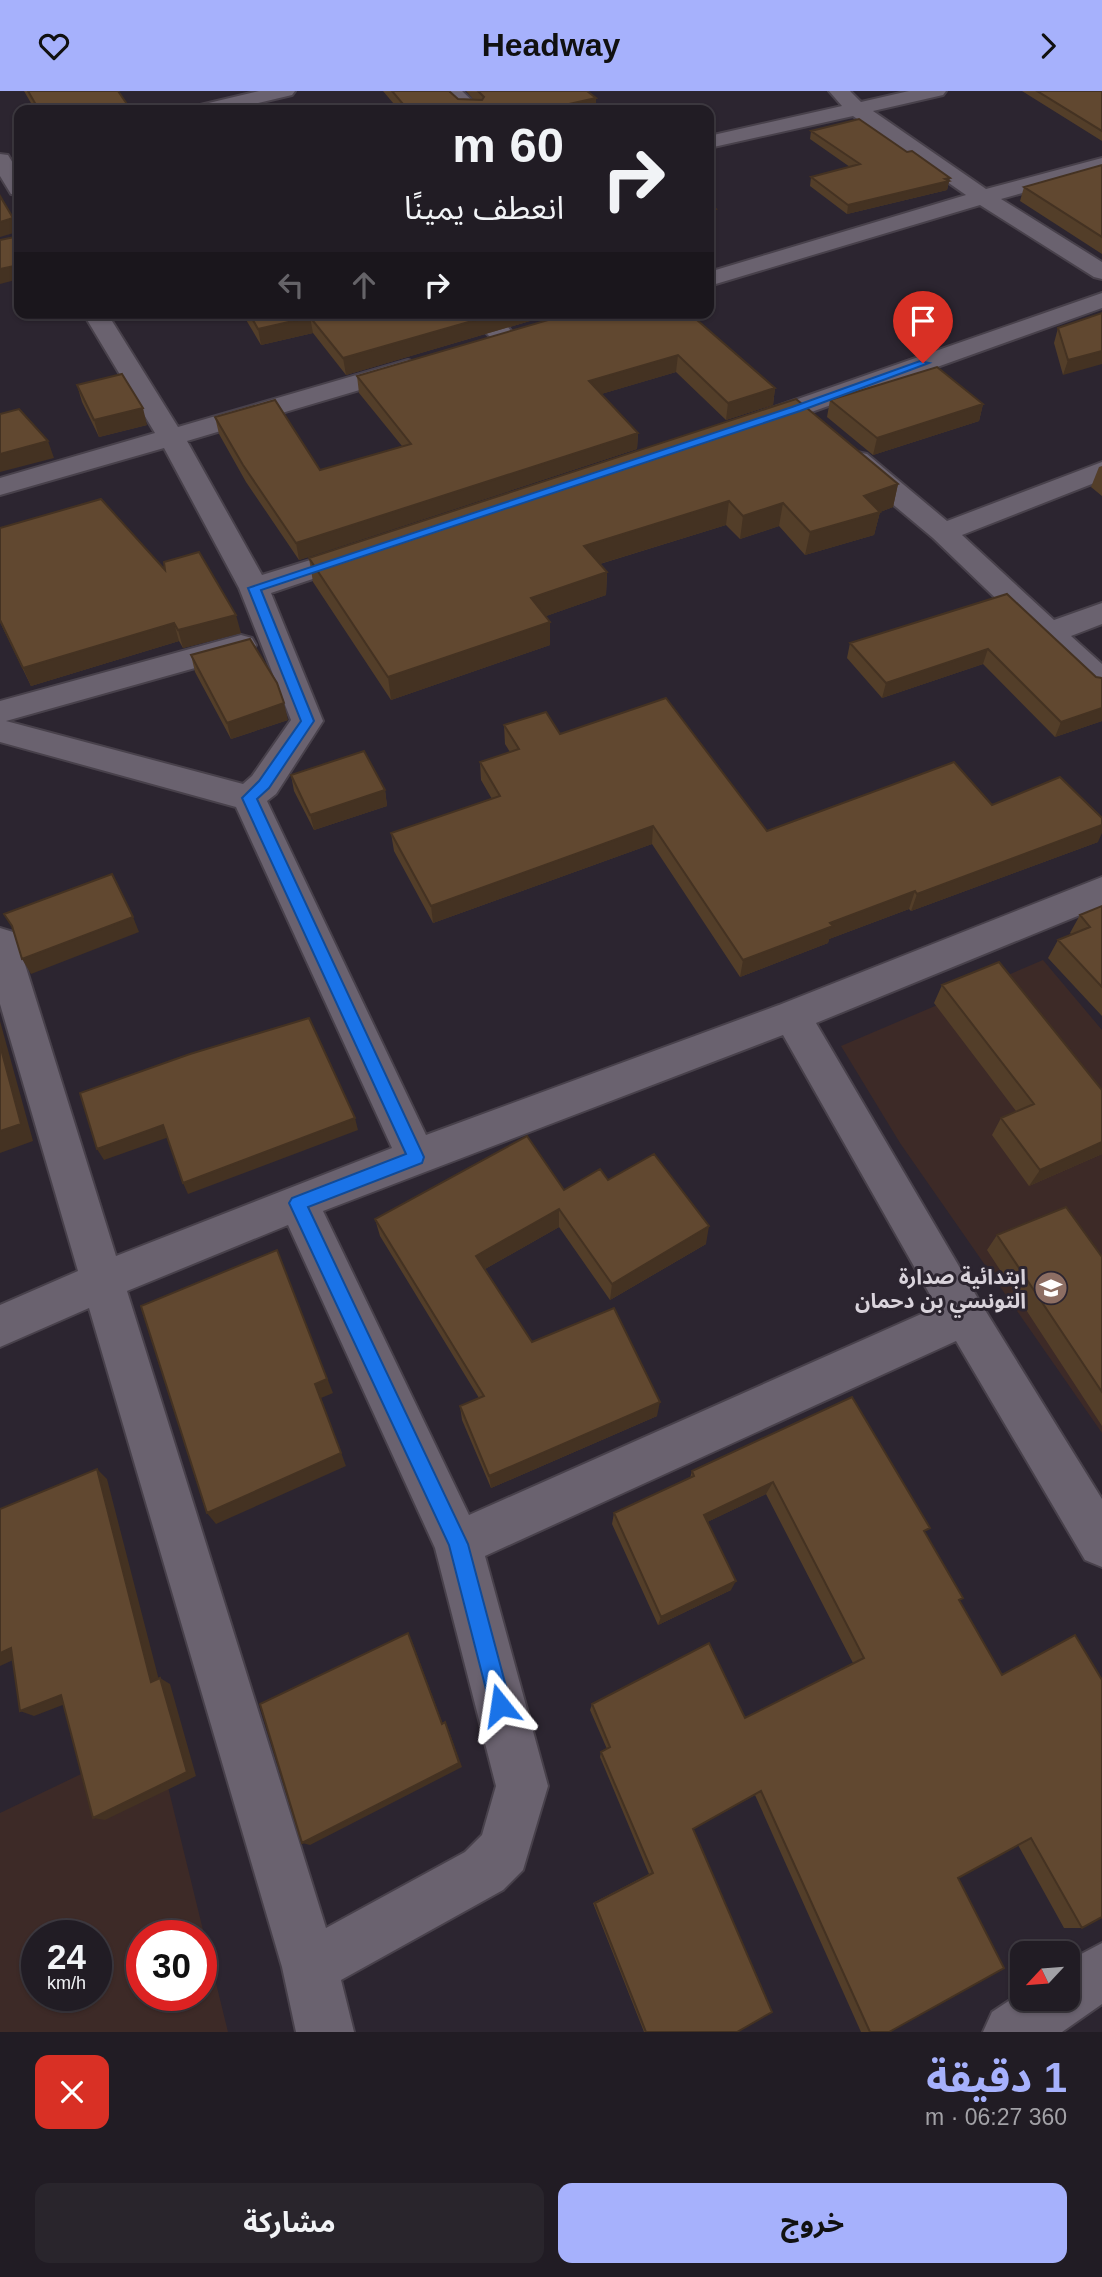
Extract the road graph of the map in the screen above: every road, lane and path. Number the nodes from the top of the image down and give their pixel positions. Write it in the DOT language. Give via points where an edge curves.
graph roads {
  1 [pos="285,91"];
  2 [pos="450,91"];
  3 [pos="839,91"];
  4 [pos="936,91"];
  5 [pos="225,105"];
  6 [pos="466,105"];
  7 [pos="858,110"];
  8 [pos="714,141"];
  9 [pos="0,159"];
  10 [pos="1102,164"];
  11 [pos="14,181"];
  12 [pos="983,197"];
  13 [pos="1102,272"];
  14 [pos="714,278"];
  15 [pos="1102,300"];
  16 [pos="99,319"];
  17 [pos="488,319"];
  18 [pos="531,332"];
  19 [pos="506,339"];
  20 [pos="479,347"];
  21 [pos="425,363"];
  22 [pos="807,418"];
  23 [pos="730,431"];
  24 [pos="172,437"];
  25 [pos="1102,470"];
  26 [pos="0,487"];
  27 [pos="943,532"];
  28 [pos="386,545"];
  29 [pos="254,588"];
  30 [pos="1102,613"];
  31 [pos="1051,632"];
  32 [pos="273,636"];
  33 [pos="1102,682"];
  34 [pos="0,712"];
  35 [pos="0,731"];
  36 [pos="249,798"];
  37 [pos="1102,891"];
  38 [pos="0,942"];
  39 [pos="792,1017"];
  40 [pos="416,1157"];
  41 [pos="298,1203"];
  42 [pos="103,1280"];
  43 [pos="965,1316"];
  44 [pos="0,1326"];
  45 [pos="1102,1543"];
  46 [pos="458,1544"];
  47 [pos="310,1967"];
  48 [pos="1102,1971"];
  49 [pos="1080,1986"];
  50 [pos="1043,2011"];
  51 [pos="325,2032"];
  52 [pos="1012,2032"];
  1 -- 5 [label="street"];
  2 -- 6 [label="street"];
  3 -- 7 [label="street"];
  4 -- 7 [label="street"];
  7 -- 8 [label="street"];
  7 -- 12 [label="street"];
  9 -- 11 [label="street"];
  10 -- 12 [label="street"];
  12 -- 13 [label="street"];
  12 -- 14 [label="street"];
  15 -- 22 [label="street"];
  16 -- 24 [label="street"];
  17 -- 19 [label="street"];
  18 -- 19 [label="street"];
  19 -- 20 [label="street"];
  21 -- 24 [label="street"];
  22 -- 23 [label="street"];
  22 -- 27 [label="street"];
  24 -- 26 [label="street"];
  24 -- 29 [label="street"];
  25 -- 27 [label="street"];
  27 -- 31 [label="street"];
  28 -- 29 [label="street"];
  29 -- 32 [label="street"];
  30 -- 31 [label="street"];
  31 -- 33 [label="street"];
  32 -- 34 [label="street"];
  32 -- 36 [label="street" via="307,721 264,785"];
  35 -- 36 [label="street"];
  36 -- 40 [label="street"];
  37 -- 39 [label="street"];
  38 -- 42 [label="street"];
  39 -- 40 [label="street"];
  39 -- 43 [label="street"];
  40 -- 41 [label="street"];
  41 -- 42 [label="street"];
  41 -- 46 [label="street"];
  42 -- 44 [label="street"];
  42 -- 47 [label="street"];
  43 -- 45 [label="street"];
  43 -- 46 [label="street"];
  46 -- 47 [label="street" via="522,1786 504,1851 484,1871"];
  47 -- 51 [label="street"];
  48 -- 49 [label="street"];
  50 -- 52 [label="street"];
}
